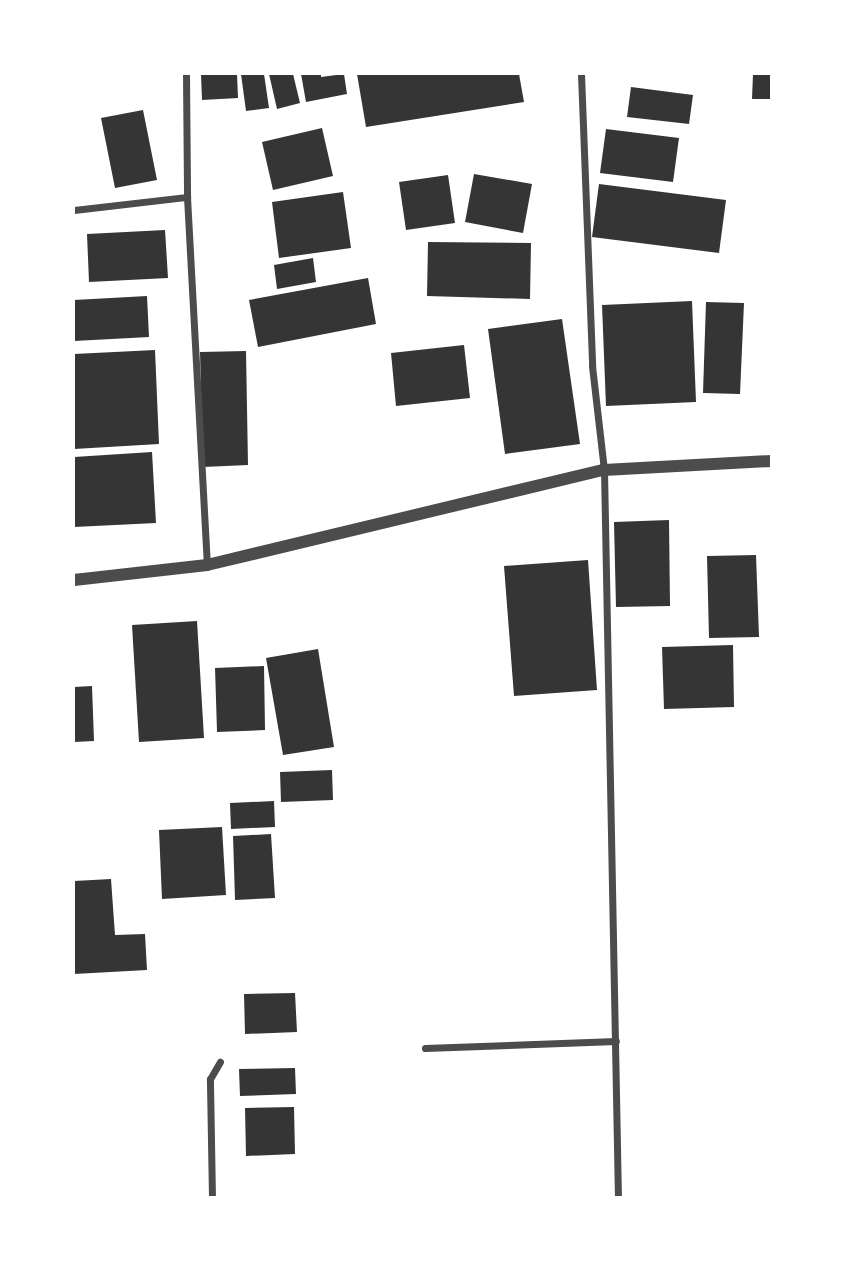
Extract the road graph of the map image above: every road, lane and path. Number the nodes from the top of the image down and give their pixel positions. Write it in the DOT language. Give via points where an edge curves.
graph roads {
  1 [pos="186,74"];
  2 [pos="581,74"];
  3 [pos="187,197"];
  4 [pos="74,210"];
  5 [pos="772,461"];
  6 [pos="604,470"];
  7 [pos="207,565"];
  8 [pos="74,580"];
  9 [pos="616,1041"];
  10 [pos="425,1048"];
  11 [pos="220,1062"];
  12 [pos="212,1198"];
  13 [pos="618,1198"];
  1 -- 3 [label="street"];
  2 -- 6 [label="street" via="592,366"];
  3 -- 4 [label="street"];
  3 -- 7 [label="street"];
  5 -- 6 [label="street"];
  6 -- 7 [label="street"];
  6 -- 9 [label="street"];
  7 -- 8 [label="street"];
  9 -- 10 [label="street"];
  9 -- 13 [label="street"];
  11 -- 12 [label="street" via="210,1079"];
}
